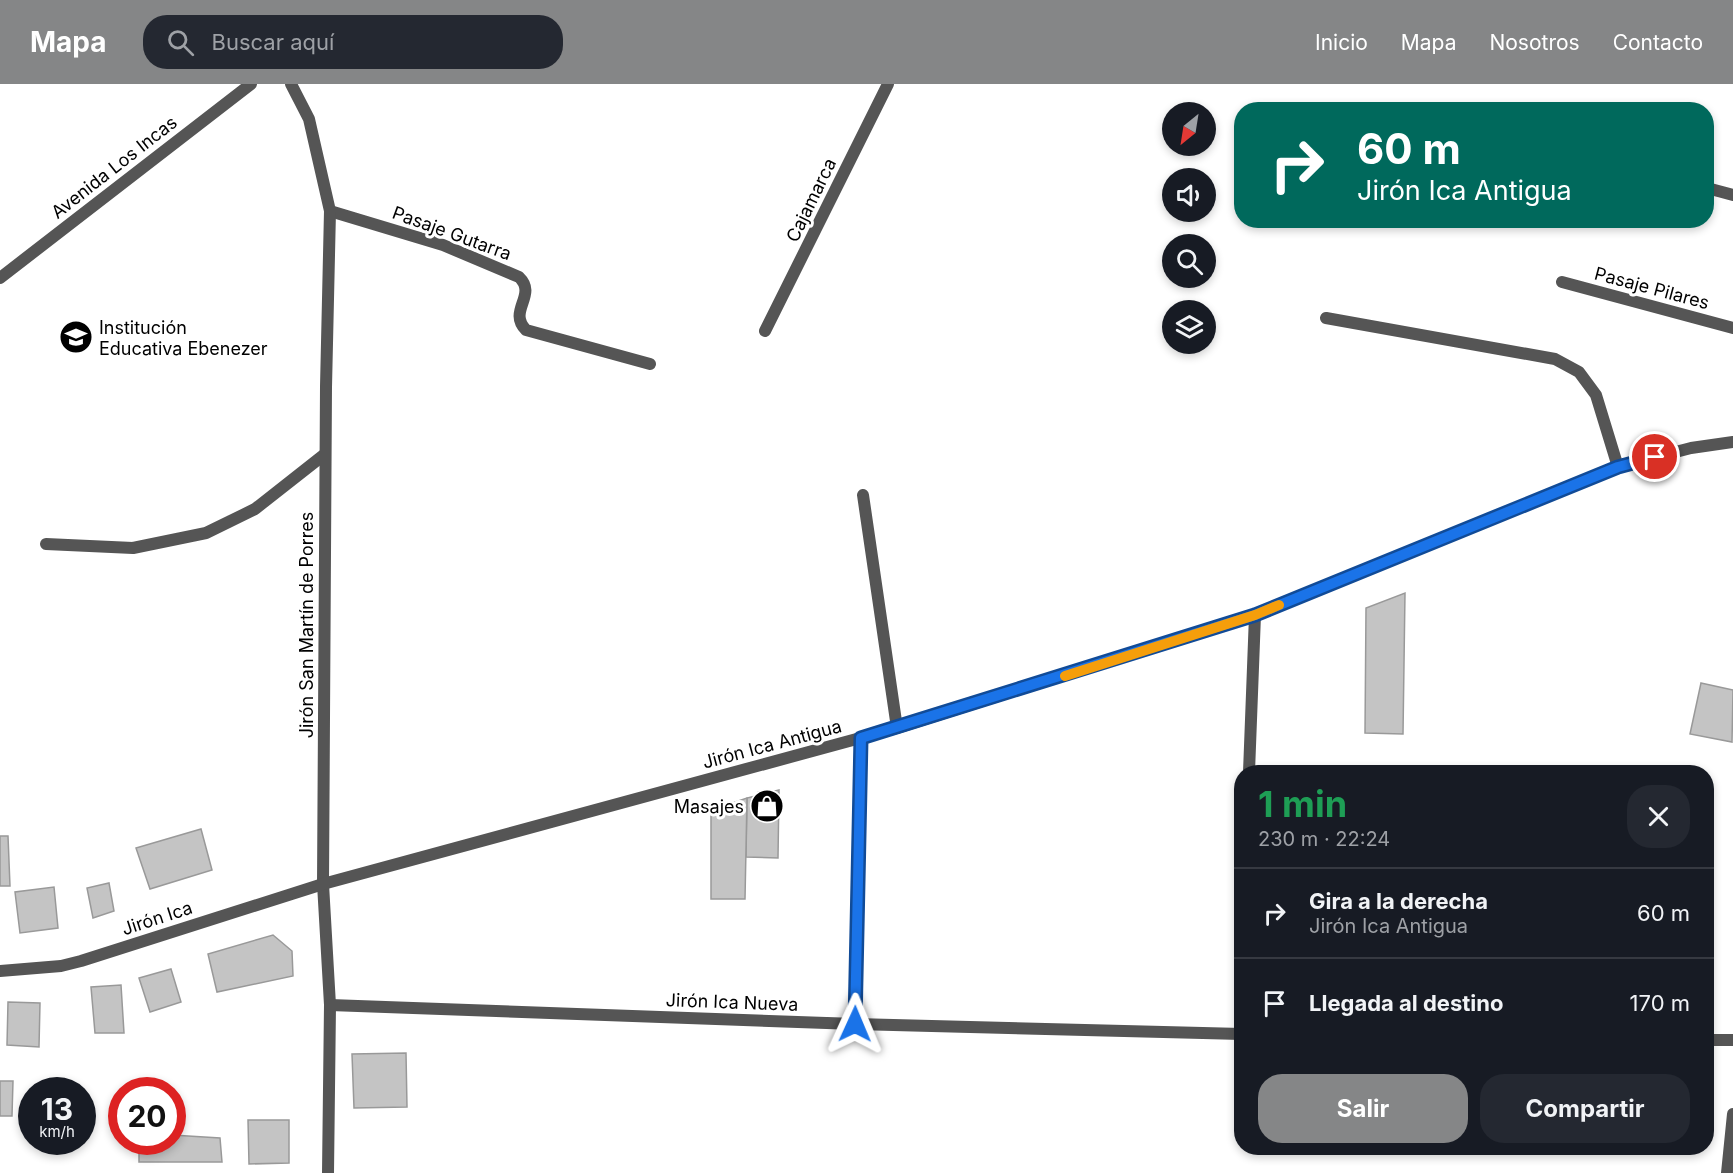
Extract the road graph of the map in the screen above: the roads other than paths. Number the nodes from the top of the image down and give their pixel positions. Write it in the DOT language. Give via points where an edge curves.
graph roads {
  1 [pos="250,84"];
  2 [pos="291,84"];
  3 [pos="888,84"];
  4 [pos="1714,190"];
  5 [pos="1733,195"];
  6 [pos="330,211"];
  7 [pos="0,278"];
  8 [pos="1562,282"];
  9 [pos="1326,318"];
  10 [pos="1733,328"];
  11 [pos="765,331"];
  12 [pos="650,364"];
  13 [pos="1733,442"];
  14 [pos="325,454"];
  15 [pos="1618,467"];
  16 [pos="863,495"];
  17 [pos="46,544"];
  18 [pos="1255,615"];
  19 [pos="897,728"];
  20 [pos="861,738"];
  21 [pos="1249,765"];
  22 [pos="323,884"];
  23 [pos="0,971"];
  24 [pos="330,1005"];
  25 [pos="855,1024"];
  26 [pos="1234,1034"];
  27 [pos="1714,1040"];
  28 [pos="1733,1040"];
  29 [pos="1733,1114"];
  30 [pos="328,1173"];
  31 [pos="1727,1173"];
  1 -- 7 [label="street, Avenida Los Incas"];
  2 -- 6 [label="street, Jirón San Martín de Porres" via="309,119"];
  3 -- 11 [label="street, Cajamarca"];
  4 -- 5 [label="street"];
  6 -- 12 [label="street, Pasaje Gutarra" via="442,245 519,277 526,289 518,317 526,330"];
  6 -- 14 [label="street, Jirón San Martín de Porres"];
  8 -- 10 [label="street, Pasaje Pilares"];
  9 -- 15 [label="street" via="1555,359 1579,372 1596,395"];
  13 -- 15 [label="street, Jirón Ica Antigua" via="1691,448"];
  14 -- 17 [label="street" via="255,509 206,533 134,548"];
  14 -- 22 [label="street, Jirón San Martín de Porres"];
  15 -- 18 [label="street, Jirón Ica Antigua"];
  16 -- 19 [label="street"];
  18 -- 19 [label="street, Jirón Ica Antigua"];
  18 -- 21 [label="street"];
  19 -- 20 [label="street, Jirón Ica Antigua"];
  20 -- 22 [label="street, Jirón Ica Antigua"];
  20 -- 25 [label="street"];
  22 -- 23 [label="street, Jirón Ica" via="81,961"];
  22 -- 24 [label="street, Jirón San Martín de Porres"];
  24 -- 25 [label="street, Jirón Ica Nueva"];
  24 -- 30 [label="street, Jirón San Martín de Porres"];
  25 -- 26 [label="street, Jirón Ica Nueva"];
  27 -- 28 [label="street"];
  29 -- 31 [label="street"];
}
